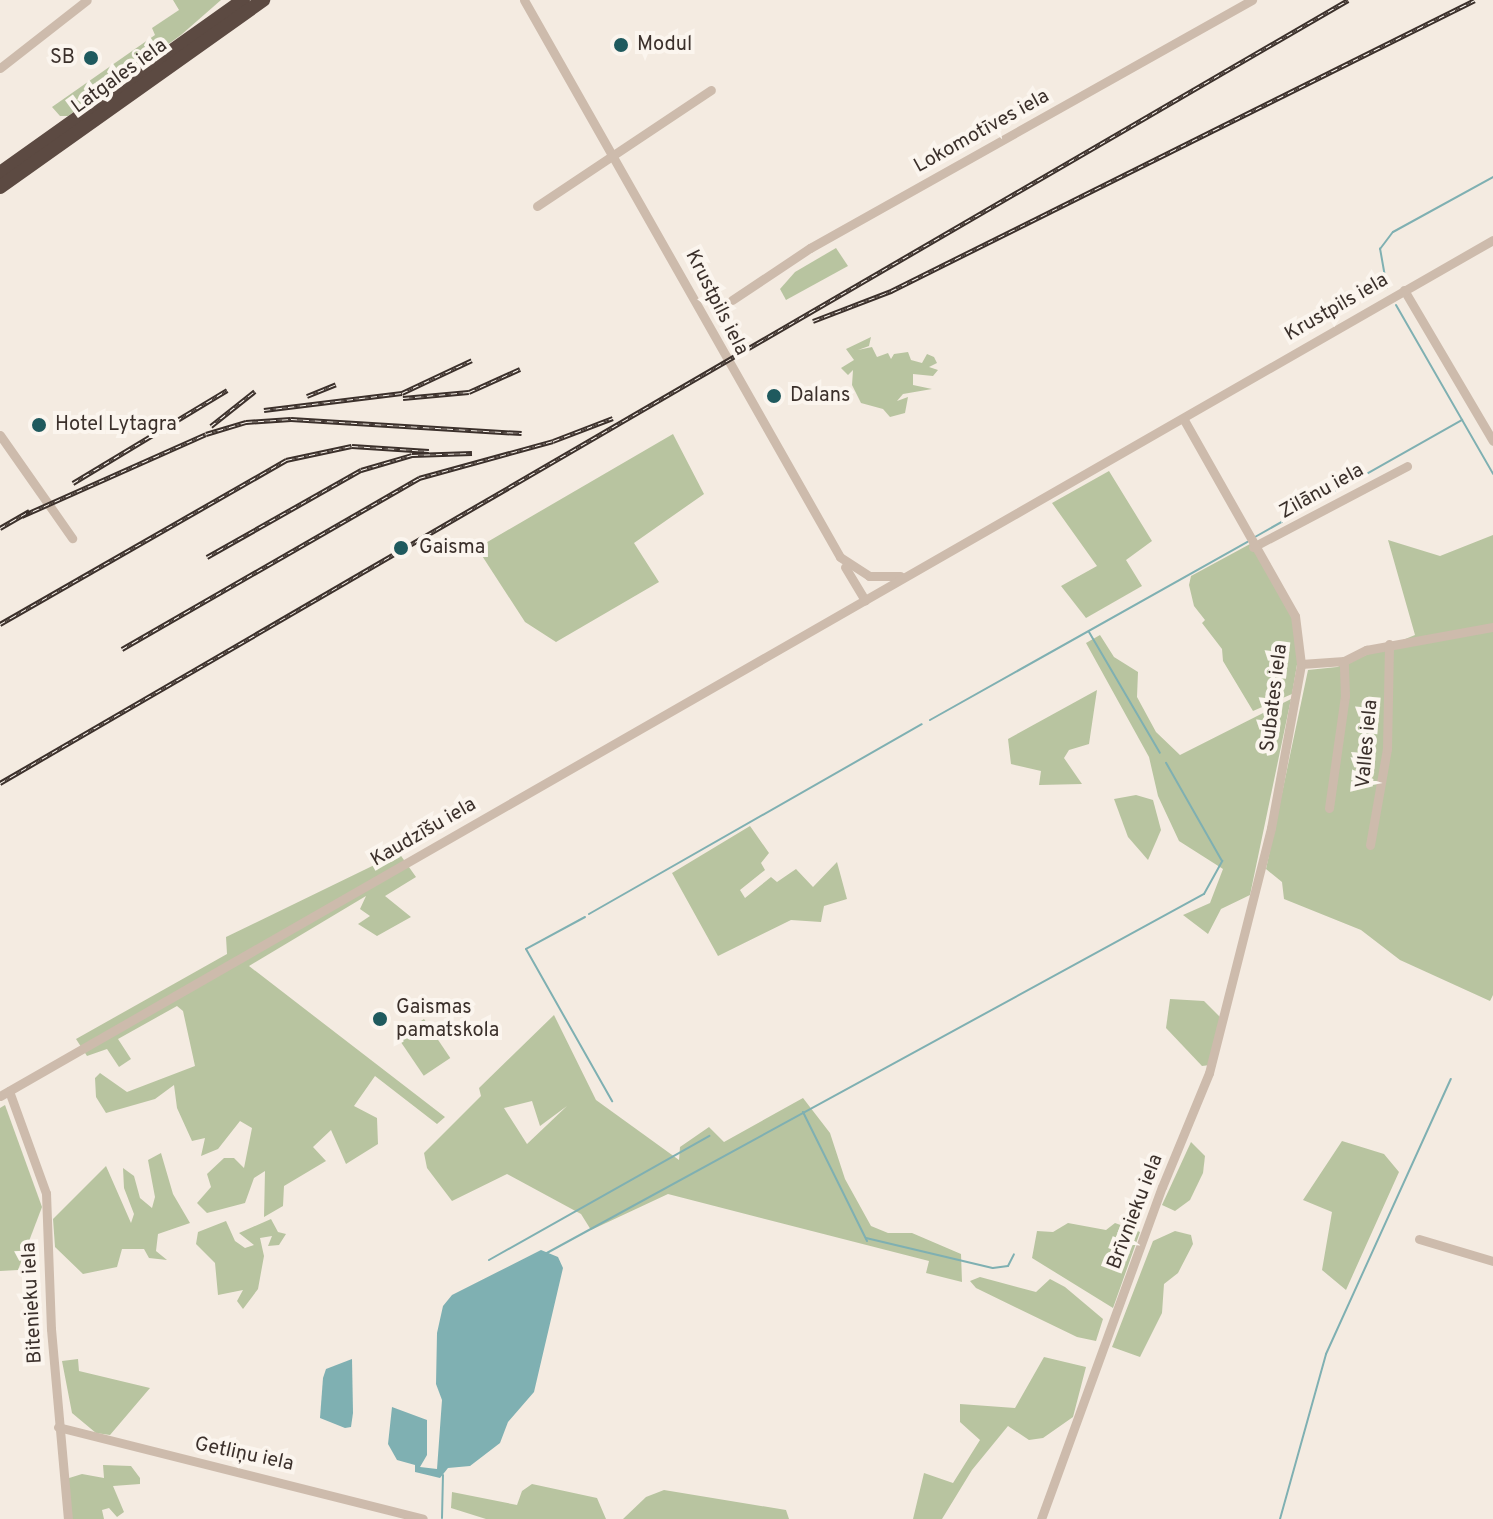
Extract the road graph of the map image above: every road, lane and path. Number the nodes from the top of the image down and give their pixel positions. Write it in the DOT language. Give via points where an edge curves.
graph roads {
  1 [pos="87,0"];
  2 [pos="263,0"];
  3 [pos="524,0"];
  4 [pos="1252,0"];
  5 [pos="237,5"];
  6 [pos="0,68"];
  7 [pos="711,90"];
  8 [pos="614,155"];
  9 [pos="0,173"];
  10 [pos="0,187"];
  11 [pos="537,206"];
  12 [pos="1493,240"];
  13 [pos="1404,290"];
  14 [pos="732,300"];
  15 [pos="1183,418"];
  16 [pos="0,435"];
  17 [pos="1493,441"];
  18 [pos="1407,466"];
  19 [pos="72,538"];
  20 [pos="1253,547"];
  21 [pos="840,557"];
  22 [pos="907,575"];
  23 [pos="865,600"];
  24 [pos="1493,627"];
  25 [pos="1389,644"];
  26 [pos="1344,661"];
  27 [pos="1301,664"];
  28 [pos="1329,808"];
  29 [pos="1370,845"];
  30 [pos="1250,913"];
  31 [pos="5,1094"];
  32 [pos="1419,1239"];
  33 [pos="1493,1261"];
  34 [pos="58,1427"];
  35 [pos="68,1519"];
  36 [pos="423,1519"];
  37 [pos="1041,1519"];
  1 -- 6 [label="street"];
  2 -- 5 [label="highway, Latgales iela"];
  3 -- 8 [label="street, Krustpils iela"];
  4 -- 14 [label="street, Lokomotīves iela" via="810,248"];
  5 -- 9 [label="highway, Latgales iela"];
  5 -- 10 [label="highway, Latgales iela"];
  7 -- 8 [label="street"];
  8 -- 11 [label="street"];
  8 -- 21 [label="street, Krustpils iela" via="724,359"];
  12 -- 13 [label="street, Krustpils iela"];
  13 -- 15 [label="street, Krustpils iela"];
  13 -- 17 [label="street"];
  15 -- 20 [label="street, Subates iela"];
  15 -- 22 [label="street, Krustpils iela"];
  16 -- 19 [label="street"];
  18 -- 20 [label="street, Zilānu iela"];
  20 -- 27 [label="street, Subates iela" via="1295,616"];
  21 -- 22 [label="street, Krustpils iela" via="869,576"];
  21 -- 23 [label="street"];
  22 -- 23 [label="street, Krustpils iela"];
  23 -- 31 [label="street, Kaudzīšu iela"];
  24 -- 25 [label="street"];
  25 -- 26 [label="street"];
  25 -- 29 [label="street, Valles iela" via="1387,749"];
  26 -- 27 [label="street"];
  26 -- 28 [label="street" via="1345,696"];
  27 -- 30 [label="street, Subates iela"];
  30 -- 37 [label="street, Brīvnieku iela" via="1199,1107 1162,1187"];
  31 -- 34 [label="street, Bitenieku iela" via="46,1193"];
  32 -- 33 [label="street"];
  34 -- 35 [label="street, Bitenieku iela"];
  34 -- 36 [label="street, Getliņu iela"];
}
